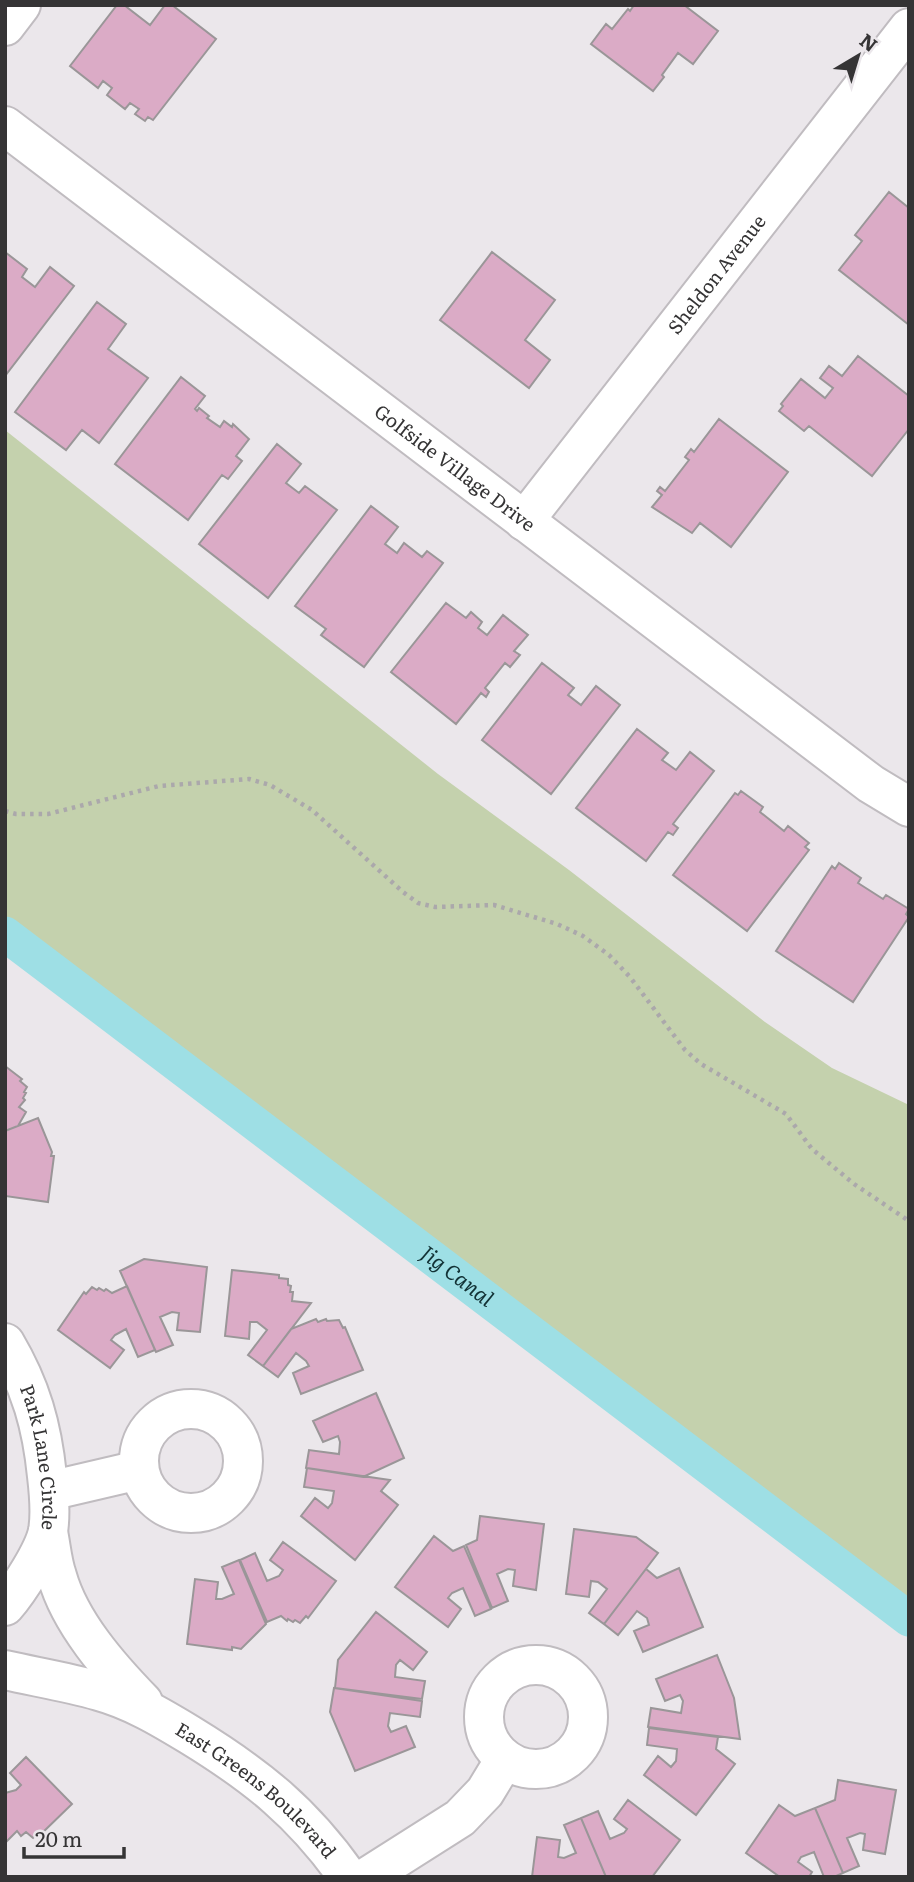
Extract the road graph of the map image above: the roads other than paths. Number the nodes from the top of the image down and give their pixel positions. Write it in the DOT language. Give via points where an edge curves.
graph roads {
  1 [pos="21,5"];
  2 [pos="5,26"];
  3 [pos="909,28"];
  4 [pos="5,126"];
  5 [pos="524,521"];
  6 [pos="909,807"];
  7 [pos="5,1343"];
  8 [pos="139,1470"];
  9 [pos="49,1491"];
  10 [pos="48,1532"];
  11 [pos="5,1606"];
  12 [pos="5,1670"];
  13 [pos="155,1714"];
  14 [pos="505,1759"];
  15 [pos="348,1877"];
  16 [pos="367,1877"];
  1 -- 2 [label="street"];
  3 -- 5 [label="street, Sheldon Avenue"];
  4 -- 5 [label="street, Golfside Village Drive"];
  5 -- 6 [label="street, Golfside Village Drive" via="871,784"];
  7 -- 9 [label="street, Park Lane Circle" via="33,1400"];
  8 -- 9 [label="street"];
  9 -- 10 [label="street, Park Lane Circle"];
  10 -- 11 [label="street, Park Lane Circle"];
  10 -- 13 [label="street, East Greens Boulevard" via="57,1576 70,1607 110,1668"];
  12 -- 13 [label="street, East Greens Boulevard" via="101,1691"];
  13 -- 15 [label="street, East Greens Boulevard" via="274,1792 309,1825"];
  14 -- 16 [label="street" via="485,1792 460,1818"];
}
